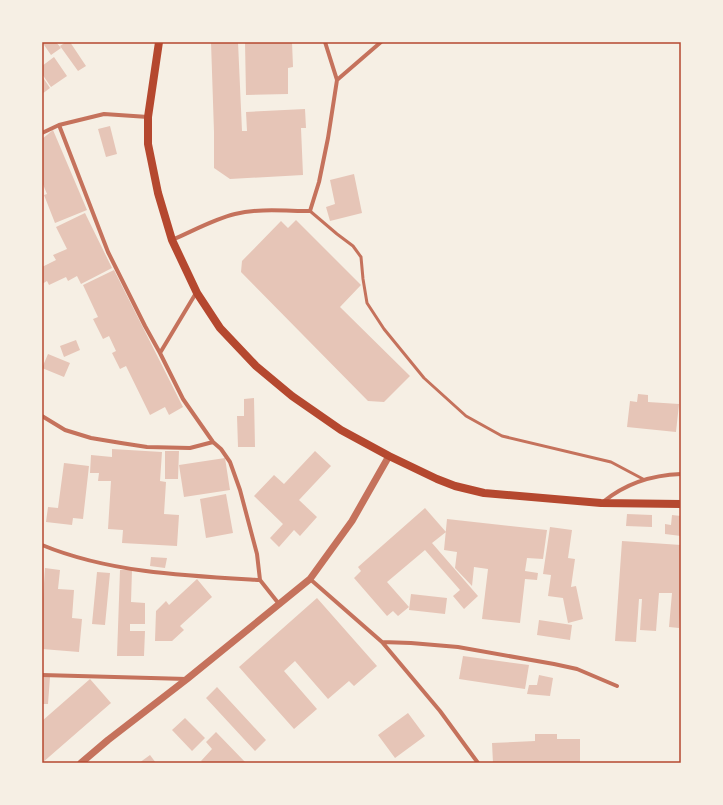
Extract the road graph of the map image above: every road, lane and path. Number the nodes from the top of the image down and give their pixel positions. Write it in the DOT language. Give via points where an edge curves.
graph roads {
  1 [pos="159,42"];
  2 [pos="325,42"];
  3 [pos="381,42"];
  4 [pos="337,80"];
  5 [pos="148,117"];
  6 [pos="59,125"];
  7 [pos="42,133"];
  8 [pos="310,211"];
  9 [pos="172,240"];
  10 [pos="196,293"];
  11 [pos="160,353"];
  12 [pos="42,416"];
  13 [pos="213,442"];
  14 [pos="389,456"];
  15 [pos="681,474"];
  16 [pos="643,479"];
  17 [pos="601,503"];
  18 [pos="681,504"];
  19 [pos="42,545"];
  20 [pos="310,579"];
  21 [pos="260,580"];
  22 [pos="279,604"];
  23 [pos="382,642"];
  24 [pos="42,675"];
  25 [pos="187,679"];
  26 [pos="617,686"];
  27 [pos="81,763"];
  28 [pos="478,763"];
  1 -- 5 [label="main road"];
  2 -- 4 [label="street"];
  3 -- 4 [label="street"];
  4 -- 8 [label="street" via="321,174"];
  5 -- 6 [label="street" via="104,114"];
  5 -- 9 [label="main road" via="148,144 158,193"];
  6 -- 7 [label="street"];
  6 -- 11 [label="street" via="108,252"];
  8 -- 9 [label="street" via="250,211 223,218"];
  8 -- 16 [label="lane" via="353,246 361,257 367,302 384,328 424,378 466,416 502,436 611,462"];
  9 -- 10 [label="main road"];
  10 -- 11 [label="street"];
  10 -- 14 [label="main road" via="220,328 256,366 292,396 341,430"];
  11 -- 13 [label="street" via="183,399"];
  12 -- 13 [label="street" via="65,430 91,438 147,447 190,448"];
  13 -- 21 [label="street" via="230,462 240,490 257,554"];
  14 -- 17 [label="main road" via="436,479 484,493"];
  14 -- 20 [label="street" via="352,521"];
  15 -- 16 [label="street"];
  16 -- 17 [label="street" via="615,492"];
  17 -- 18 [label="main road"];
  19 -- 21 [label="street" via="94,562 122,567 194,576"];
  20 -- 22 [label="street"];
  20 -- 23 [label="street"];
  21 -- 22 [label="street"];
  22 -- 25 [label="street"];
  23 -- 26 [label="street" via="458,647 554,664 577,669"];
  23 -- 28 [label="street" via="440,711"];
  24 -- 25 [label="street"];
  25 -- 27 [label="street"];
}
